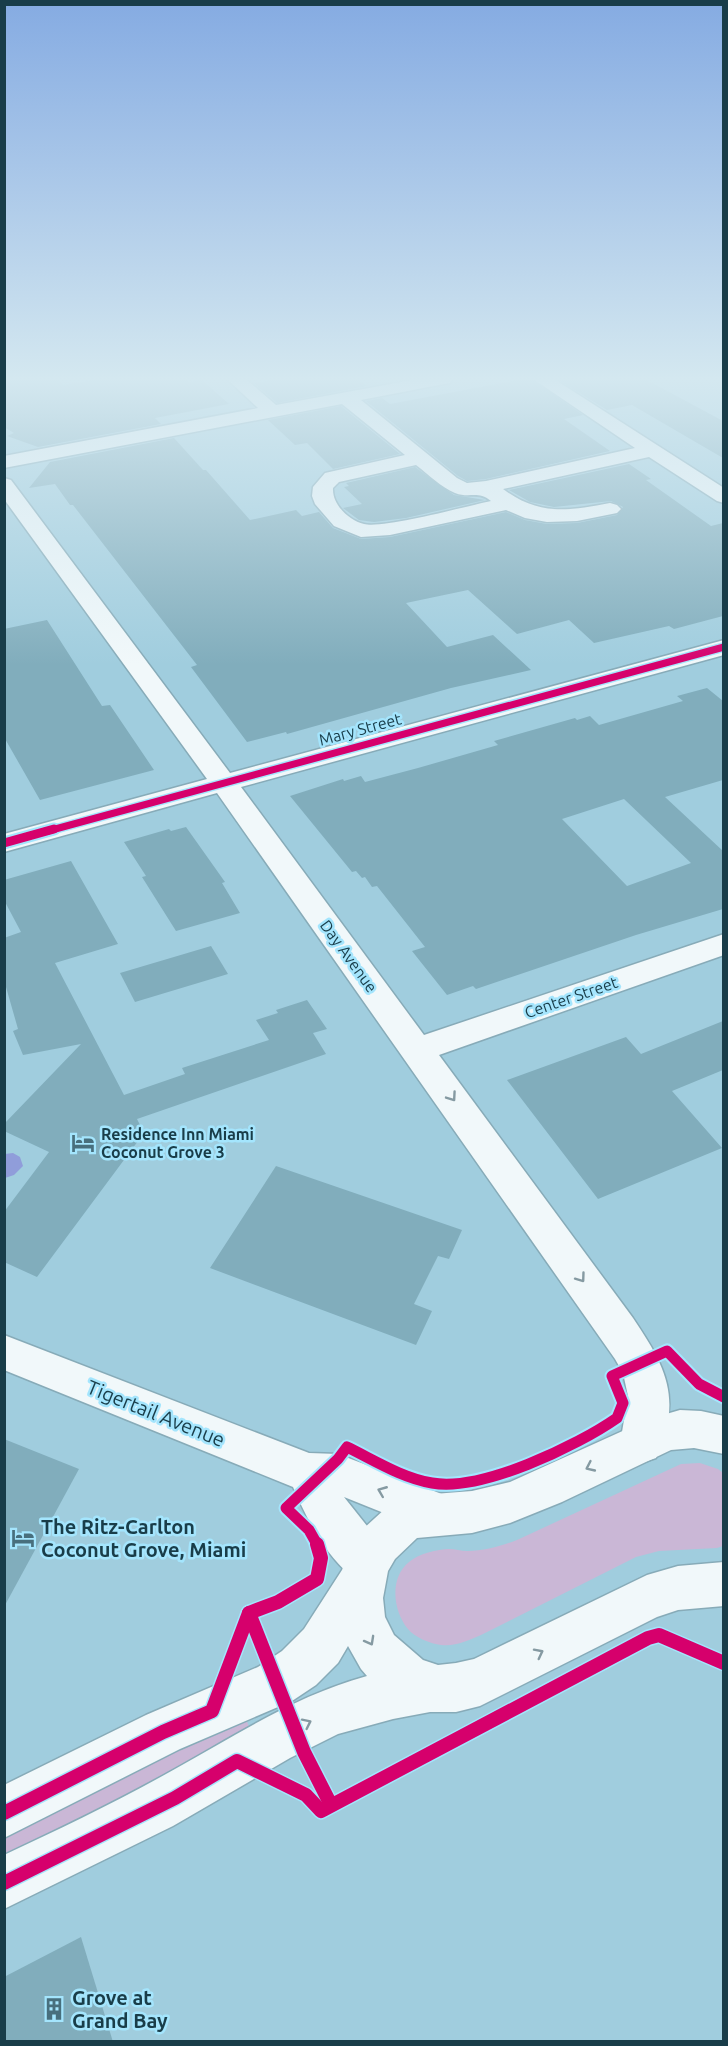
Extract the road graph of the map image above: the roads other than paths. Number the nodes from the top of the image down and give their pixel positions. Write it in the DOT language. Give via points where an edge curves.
graph roads {
  1 [pos="341,474"];
  2 [pos="442,474"];
  3 [pos="543,474"];
  4 [pos="689,474"];
  5 [pos="4,484"];
  6 [pos="486,487"];
  7 [pos="723,497"];
  8 [pos="509,503"];
  9 [pos="610,509"];
  10 [pos="723,647"];
  11 [pos="224,783"];
  12 [pos="4,843"];
  13 [pos="723,944"];
  14 [pos="418,1050"];
  15 [pos="4,1352"];
  16 [pos="723,1435"];
  17 [pos="641,1444"];
  18 [pos="308,1473"];
  19 [pos="436,1513"];
  20 [pos="363,1573"];
  21 [pos="716,1588"];
  22 [pos="430,1688"];
  23 [pos="4,1813"];
  24 [pos="4,1883"];
  1 -- 8 [label="street" via="325,483 322,496 342,521 361,531 390,529"];
  2 -- 6 [label="street" via="458,487"];
  3 -- 6 [label="street"];
  4 -- 7 [label="street"];
  5 -- 11 [label="street, Day Avenue"];
  6 -- 8 [label="street"];
  8 -- 9 [label="street" via="564,518"];
  10 -- 11 [label="street, Mary Street"];
  11 -- 12 [label="street, Mary Street"];
  11 -- 14 [label="street, Day Avenue"];
  13 -- 14 [label="street, Center Street"];
  14 -- 17 [label="street, Day Avenue, one-way" via="640,1363 651,1404"];
  15 -- 18 [label="street, Tigertail Avenue"];
  16 -- 17 [label="street" via="686,1427 664,1432"];
  17 -- 19 [label="street, one-way" via="497,1508"];
  19 -- 18 [label="street, Tigertail Avenue, one-way" via="338,1474"];
  18 -- 20 [label="street"];
  19 -- 20 [label="street" via="394,1527 378,1544"];
  20 -- 22 [label="street, one-way" via="358,1612 368,1640 382,1659 407,1680"];
  20 -- 23 [label="street" via="321,1647 299,1668 275,1684 163,1732"];
  22 -- 21 [label="street, one-way" via="455,1689 480,1682 647,1598 678,1588"];
  24 -- 22 [label="street, one-way" via="175,1798 312,1720 381,1696"];
}
